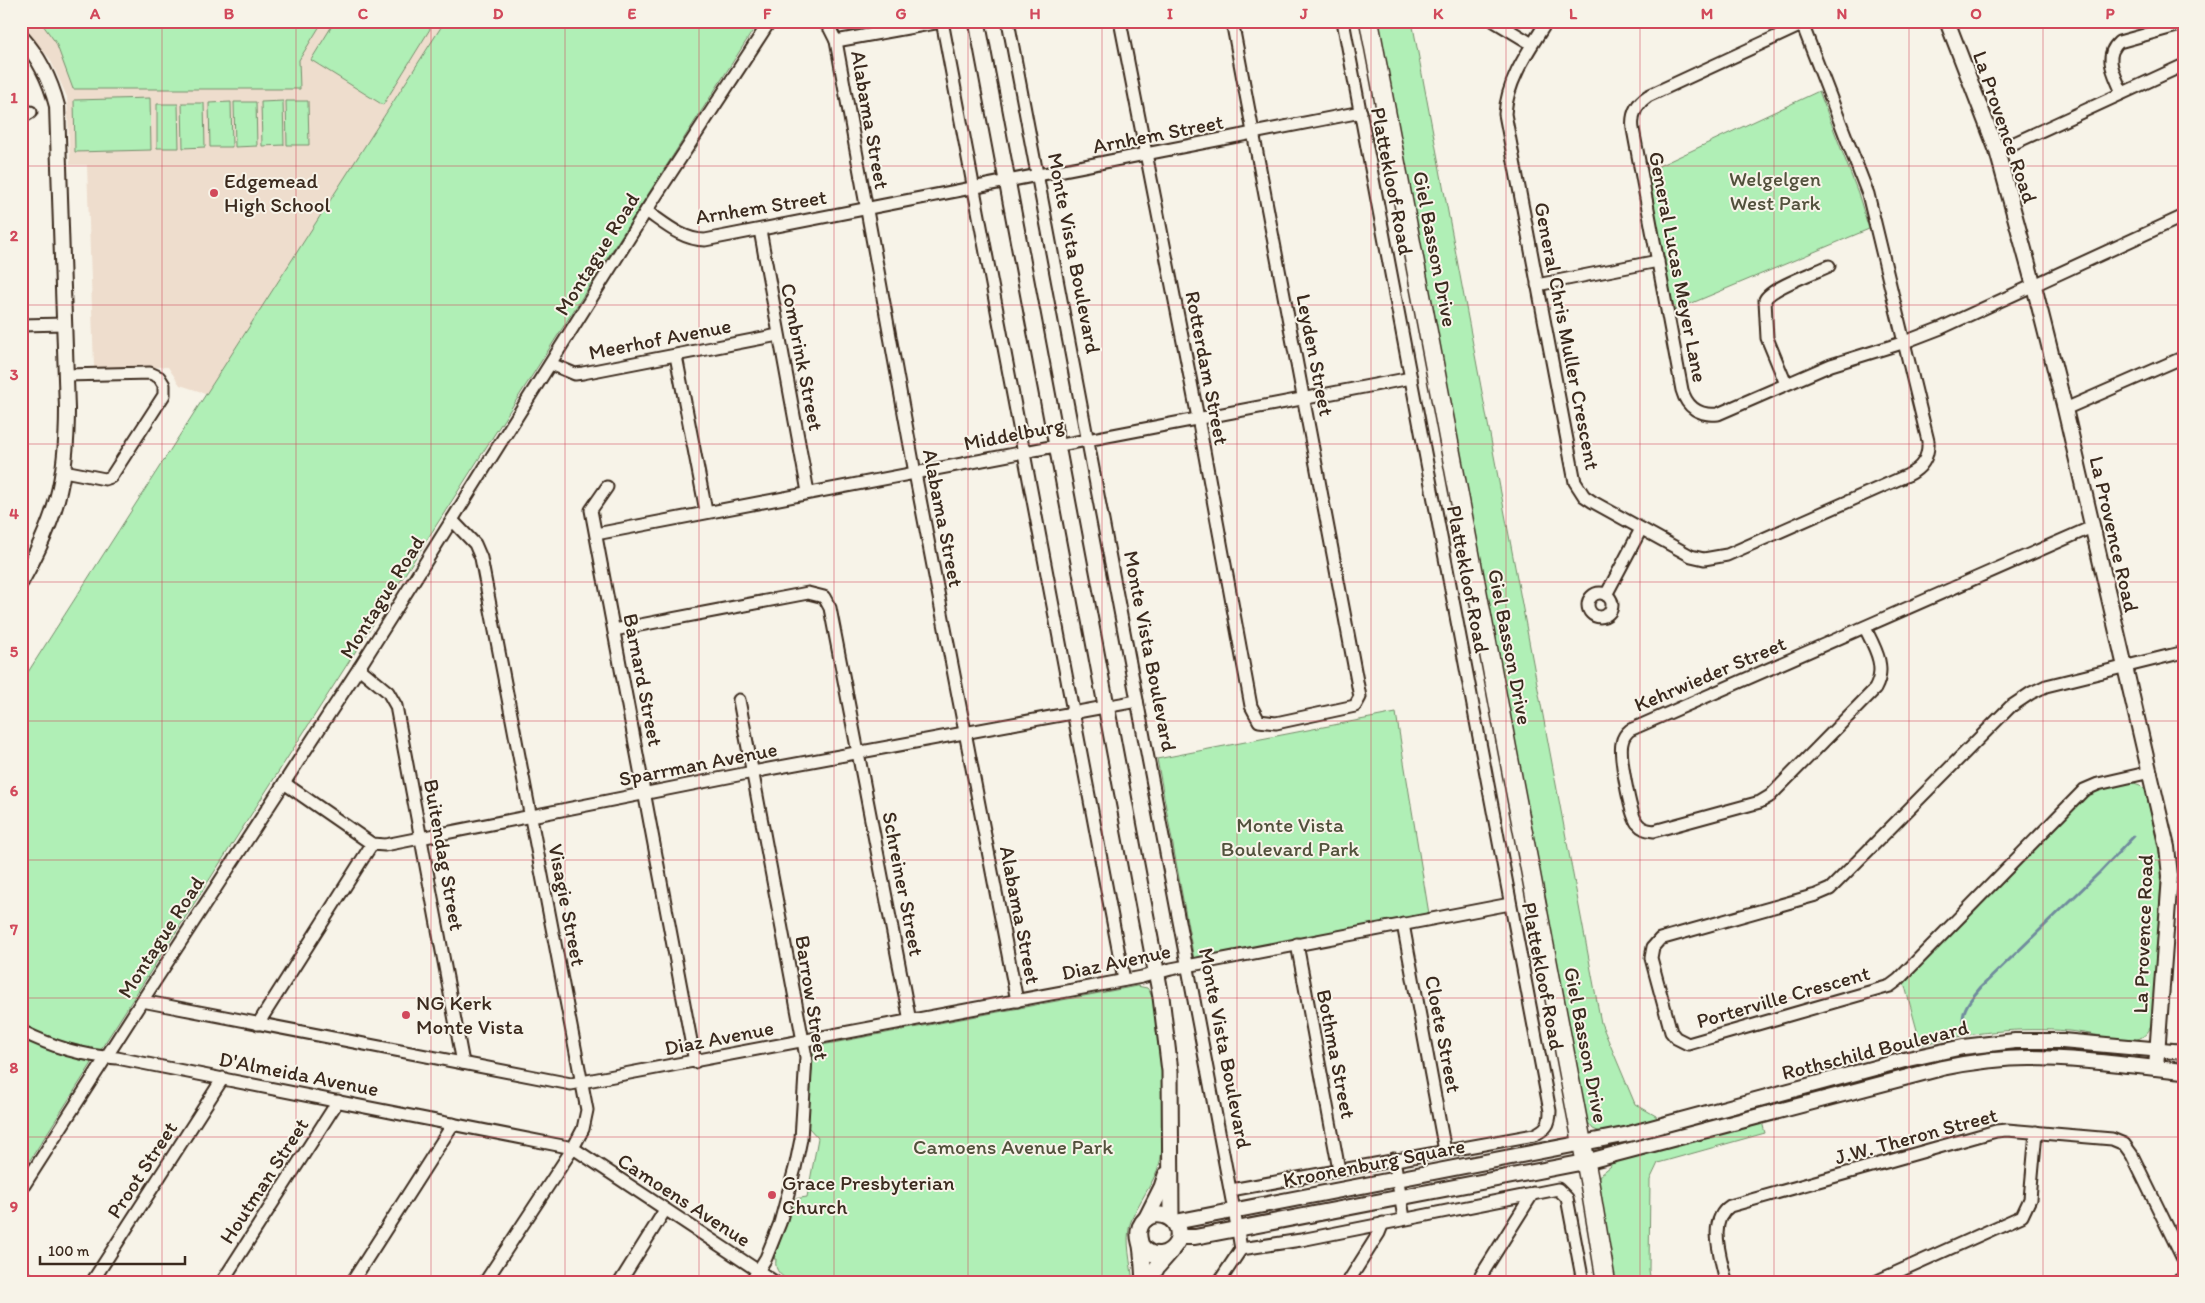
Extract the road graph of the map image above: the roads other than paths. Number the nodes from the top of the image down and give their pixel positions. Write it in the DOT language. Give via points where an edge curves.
graph roads {
  1 [pos="770,21"];
  2 [pos="822,21"];
  3 [pos="977,21"];
  4 [pos="1008,21"];
  5 [pos="1120,21"];
  6 [pos="1232,21"];
  7 [pos="1343,21"];
  8 [pos="1369,21"];
  9 [pos="1494,21"];
  10 [pos="1547,21"];
  11 [pos="1946,21"];
  12 [pos="944,22"];
  13 [pos="1804,22"];
  14 [pos="2184,24"];
  15 [pos="21,37"];
  16 [pos="836,41"];
  17 [pos="1532,44"];
  18 [pos="2184,65"];
  19 [pos="2122,93"];
  20 [pos="1361,112"];
  21 [pos="1254,134"];
  22 [pos="1997,151"];
  23 [pos="1147,155"];
  24 [pos="1039,176"];
  25 [pos="1006,182"];
  26 [pos="974,188"];
  27 [pos="867,207"];
  28 [pos="646,211"];
  29 [pos="2184,216"];
  30 [pos="760,230"];
  31 [pos="1658,261"];
  32 [pos="1829,266"];
  33 [pos="1537,285"];
  34 [pos="2034,286"];
  35 [pos="65,324"];
  36 [pos="21,325"];
  37 [pos="778,335"];
  38 [pos="1902,343"];
  39 [pos="676,356"];
  40 [pos="2184,357"];
  41 [pos="551,364"];
  42 [pos="66,375"];
  43 [pos="1411,378"];
  44 [pos="1786,384"];
  45 [pos="1304,398"];
  46 [pos="2065,409"];
  47 [pos="1198,418"];
  48 [pos="1088,440"];
  49 [pos="1056,445"];
  50 [pos="1024,451"];
  51 [pos="64,471"];
  52 [pos="915,472"];
  53 [pos="607,487"];
  54 [pos="808,492"];
  55 [pos="706,511"];
  56 [pos="452,520"];
  57 [pos="2092,528"];
  58 [pos="1641,529"];
  59 [pos="596,534"];
  60 [pos="21,582"];
  61 [pos="1606,595"];
  62 [pos="1865,628"];
  63 [pos="614,630"];
  64 [pos="2184,652"];
  65 [pos="2125,666"];
  66 [pos="360,668"];
  67 [pos="739,700"];
  68 [pos="1137,700"];
  69 [pos="1107,707"];
  70 [pos="1074,714"];
  71 [pos="1259,721"];
  72 [pos="966,734"];
  73 [pos="860,753"];
  74 [pos="753,772"];
  75 [pos="2151,772"];
  76 [pos="284,783"];
  77 [pos="645,794"];
  78 [pos="530,816"];
  79 [pos="422,840"];
  80 [pos="372,844"];
  81 [pos="1510,904"];
  82 [pos="1403,924"];
  83 [pos="1297,944"];
  84 [pos="1188,966"];
  85 [pos="1157,974"];
  86 [pos="1124,980"];
  87 [pos="142,1001"];
  88 [pos="1018,1001"];
  89 [pos="910,1021"];
  90 [pos="258,1024"];
  91 [pos="21,1031"];
  92 [pos="803,1041"];
  93 [pos="2158,1050"];
  94 [pos="2184,1052"];
  95 [pos="106,1057"];
  96 [pos="695,1062"];
  97 [pos="463,1063"];
  98 [pos="2156,1068"];
  99 [pos="2184,1071"];
  100 [pos="223,1078"];
  101 [pos="582,1083"];
  102 [pos="338,1101"];
  103 [pos="453,1124"];
  104 [pos="2036,1132"];
  105 [pos="1534,1135"];
  106 [pos="1582,1145"];
  107 [pos="573,1148"];
  108 [pos="1445,1151"];
  109 [pos="1170,1155"];
  110 [pos="1394,1160"];
  111 [pos="1585,1162"];
  112 [pos="1339,1170"];
  113 [pos="1397,1179"];
  114 [pos="21,1190"];
  115 [pos="1230,1190"];
  116 [pos="1533,1193"];
  117 [pos="1401,1199"];
  118 [pos="665,1210"];
  119 [pos="1234,1210"];
  120 [pos="1404,1218"];
  121 [pos="1146,1219"];
  122 [pos="1173,1221"];
  123 [pos="1383,1223"];
  124 [pos="1238,1228"];
  125 [pos="1179,1237"];
  126 [pos="1141,1245"];
  127 [pos="1241,1249"];
  128 [pos="1171,1251"];
  129 [pos="2184,1261"];
  130 [pos="758,1271"];
  131 [pos="21,1274"];
  132 [pos="2184,1278"];
  133 [pos="32,1282"];
  134 [pos="92,1282"];
  135 [pos="222,1282"];
  136 [pos="352,1282"];
  137 [pos="485,1282"];
  138 [pos="620,1282"];
  139 [pos="751,1282"];
  140 [pos="775,1282"];
  141 [pos="1144,1282"];
  142 [pos="1150,1282"];
  143 [pos="1219,1282"];
  144 [pos="1348,1282"];
  145 [pos="1477,1282"];
  146 [pos="1583,1282"];
  147 [pos="1606,1282"];
  148 [pos="1726,1282"];
  149 [pos="1875,1282"];
  150 [pos="2175,1282"];
  1 -- 28 [label="street, Montague Road"];
  2 -- 16 [label="street"];
  3 -- 25 [label="main road"];
  4 -- 24 [label="street, Monte Vista Boulevard"];
  5 -- 23 [label="street, Rotterdam Street"];
  6 -- 21 [label="street, Leyden Street"];
  7 -- 20 [label="street, Plattekloof Road"];
  8 -- 106 [label="main road, Giel Basson Drive"];
  9 -- 17 [label="street"];
  10 -- 17 [label="street, General Chris Muller Crescent"];
  11 -- 22 [label="street, La Provence Road"];
  12 -- 16 [label="street"];
  12 -- 26 [label="street"];
  13 -- 31 [label="street, General Lucas Meyer Lane" via="1648,96 1637,105 1632,121"];
  13 -- 38 [label="street, General Chris Muller Crescent" via="1868,194"];
  14 -- 19 [label="street" via="2119,42 2112,49 2110,62"];
  15 -- 35 [label="street" via="45,71 57,106"];
  16 -- 27 [label="street, Alabama Street"];
  17 -- 33 [label="street, General Chris Muller Crescent" via="1510,86 1505,114"];
  18 -- 19 [label="street"];
  19 -- 22 [label="street"];
  20 -- 21 [label="street, Arnhem Street"];
  20 -- 43 [label="street, Plattekloof Road"];
  21 -- 23 [label="street, Arnhem Street"];
  21 -- 45 [label="street, Leyden Street"];
  22 -- 34 [label="street, La Provence Road"];
  23 -- 24 [label="street, Arnhem Street"];
  23 -- 47 [label="street, Rotterdam Street"];
  24 -- 25 [label="street, Arnhem Street"];
  24 -- 48 [label="street, Monte Vista Boulevard"];
  25 -- 26 [label="street, Arnhem Street"];
  25 -- 49 [label="main road"];
  26 -- 27 [label="street, Arnhem Street"];
  26 -- 50 [label="street"];
  27 -- 30 [label="street, Arnhem Street"];
  27 -- 52 [label="street, Alabama Street"];
  28 -- 30 [label="street, Arnhem Street" via="695,240"];
  28 -- 41 [label="street, Montague Road"];
  29 -- 34 [label="street, General Lucas Meyer Lane"];
  30 -- 37 [label="street, Combrink Street"];
  31 -- 33 [label="street"];
  31 -- 44 [label="street, General Lucas Meyer Lane" via="1682,390 1692,408 1702,414 1718,414"];
  32 -- 44 [label="street" via="1776,290 1765,300 1767,338"];
  33 -- 58 [label="street, General Chris Muller Crescent" via="1575,482 1584,496"];
  34 -- 38 [label="street, General Lucas Meyer Lane"];
  34 -- 46 [label="street, La Provence Road"];
  35 -- 36 [label="street"];
  35 -- 42 [label="street"];
  37 -- 39 [label="street, Meerhof Avenue"];
  37 -- 54 [label="street, Combrink Street"];
  38 -- 44 [label="street, General Lucas Meyer Lane" via="1831,365"];
  38 -- 58 [label="street, General Chris Muller Crescent" via="1928,441 1928,455 1916,471 1720,557 1704,559 1691,556"];
  39 -- 41 [label="street, Meerhof Avenue" via="583,374"];
  39 -- 55 [label="street"];
  40 -- 46 [label="street"];
  41 -- 56 [label="street, Montague Road"];
  42 -- 51 [label="street"];
  42 -- 51 [label="street" via="150,373 160,378 165,388 164,395 111,477 106,479"];
  43 -- 45 [label="street, Middelburg"];
  43 -- 81 [label="street, Plattekloof Road"];
  45 -- 47 [label="street, Middelburg"];
  45 -- 71 [label="street, Leyden Street" via="1360,697 1355,706 1276,723"];
  46 -- 57 [label="street, La Provence Road"];
  47 -- 48 [label="street, Middelburg"];
  47 -- 71 [label="street, Rotterdam Street" via="1251,706"];
  48 -- 49 [label="street, Middelburg"];
  48 -- 68 [label="street, Monte Vista Boulevard"];
  49 -- 50 [label="street, Middelburg"];
  49 -- 69 [label="main road"];
  50 -- 52 [label="street, Middelburg"];
  50 -- 70 [label="street"];
  51 -- 60 [label="street" via="51,523"];
  52 -- 54 [label="street, Middelburg"];
  52 -- 72 [label="street, Alabama Street"];
  53 -- 59 [label="street, Barnard Street" via="591,510"];
  54 -- 55 [label="street, Middelburg"];
  55 -- 59 [label="street, Middelburg"];
  56 -- 66 [label="street, Montague Road"];
  56 -- 78 [label="street, Visagie Street" via="475,544 481,558"];
  57 -- 62 [label="street, Kehrwieder Street"];
  57 -- 65 [label="street, La Provence Road"];
  58 -- 61 [label="street"];
  59 -- 63 [label="street, Barnard Street"];
  62 -- 62 [label="street, Kehrwieder Street" via="1881,669 1875,689 1770,796 1760,802 1654,831 1638,824 1630,802 1622,759 1622,742 1630,730"];
  63 -- 73 [label="street, Schreiner Street" via="808,593 824,597 830,608"];
  63 -- 77 [label="street, Barnard Street"];
  64 -- 65 [label="street"];
  65 -- 75 [label="street, La Provence Road"];
  65 -- 75 [label="street, Porterville Crescent" via="2046,686 2019,700 1830,889 1660,940 1653,948 1651,958 1671,1032 1688,1044 1890,986 2084,790"];
  66 -- 76 [label="street, Montague Road"];
  66 -- 79 [label="street, Buitendag Street" via="388,692 396,706"];
  67 -- 74 [label="street, Barrow Street"];
  68 -- 69 [label="street, Sparrman Avenue"];
  68 -- 84 [label="street, Monte Vista Boulevard"];
  69 -- 70 [label="street, Sparrman Avenue"];
  69 -- 85 [label="main road"];
  70 -- 72 [label="street, Sparrman Avenue"];
  70 -- 86 [label="street"];
  72 -- 73 [label="street, Sparrman Avenue"];
  72 -- 88 [label="street, Alabama Street"];
  73 -- 74 [label="street, Sparrman Avenue"];
  73 -- 89 [label="street, Schreiner Street"];
  74 -- 77 [label="street, Sparrman Avenue"];
  74 -- 92 [label="street, Barrow Street"];
  75 -- 93 [label="street, La Provence Road" via="2170,869"];
  76 -- 80 [label="street"];
  76 -- 87 [label="street, Montague Road"];
  77 -- 78 [label="street, Sparrman Avenue"];
  77 -- 96 [label="street, Barnard Street"];
  78 -- 79 [label="street, Sparrman Avenue"];
  78 -- 101 [label="street, Visagie Street"];
  79 -- 80 [label="street, Sparrman Avenue"];
  79 -- 97 [label="street, Buitendag Street"];
  80 -- 90 [label="street"];
  81 -- 82 [label="street, Diaz Avenue"];
  81 -- 105 [label="street, Plattekloof Road" via="1550,1111 1548,1126"];
  82 -- 83 [label="street, Diaz Avenue"];
  82 -- 108 [label="street, Cloete Street"];
  83 -- 84 [label="street, Diaz Avenue"];
  83 -- 112 [label="street, Bothma Street"];
  84 -- 85 [label="street, Diaz Avenue"];
  84 -- 115 [label="street, Monte Vista Boulevard"];
  85 -- 86 [label="street, Diaz Avenue"];
  85 -- 109 [label="main road" via="1170,1070"];
  86 -- 88 [label="street, Diaz Avenue"];
  87 -- 90 [label="street, D'Almeida Avenue"];
  87 -- 95 [label="street, Montague Road"];
  88 -- 89 [label="street, Diaz Avenue"];
  89 -- 92 [label="street, Diaz Avenue"];
  90 -- 97 [label="street, D'Almeida Avenue"];
  91 -- 95 [label="street, D'Almeida Avenue" via="66,1050"];
  92 -- 96 [label="street, Diaz Avenue"];
  92 -- 130 [label="street, Barrow Street" via="806,1057 801,1139 780,1223"];
  93 -- 94 [label="street, Rothschild Boulevard"];
  93 -- 98 [label="street, La Provence Road"];
  93 -- 106 [label="street, Rothschild Boulevard" via="2062,1041 2015,1041 1963,1047"];
  95 -- 100 [label="street, D'Almeida Avenue"];
  95 -- 114 [label="street, Montague Road"];
  96 -- 101 [label="street, Diaz Avenue"];
  97 -- 101 [label="street, D'Almeida Avenue" via="571,1084"];
  98 -- 99 [label="street, Rothschild Boulevard"];
  98 -- 111 [label="street, Rothschild Boulevard" via="2030,1058 1967,1063"];
  100 -- 102 [label="street, D'Almeida Avenue"];
  100 -- 134 [label="street, Proot Street"];
  101 -- 107 [label="street, Visagie Street" via="586,1119"];
  102 -- 103 [label="street, D'Almeida Avenue"];
  102 -- 135 [label="street, Houtman Street"];
  103 -- 107 [label="street, D'Almeida Avenue"];
  103 -- 136 [label="street"];
  104 -- 129 [label="street, J.W. Theron Street" via="2112,1139 2124,1144"];
  104 -- 148 [label="street, J.W. Theron Street" via="1996,1131 1730,1206 1720,1215 1717,1226"];
  104 -- 149 [label="street" via="2030,1199 2022,1216"];
  105 -- 108 [label="street, Kroonenburg Square"];
  106 -- 111 [label="main road, Giel Basson Drive"];
  106 -- 113 [label="street, Kroonenburg Square"];
  107 -- 118 [label="street, Camoens Avenue"];
  107 -- 137 [label="street, Visagie Street"];
  108 -- 110 [label="street, Kroonenburg Square"];
  109 -- 121 [label="main road" via="1162,1187"];
  109 -- 122 [label="main road"];
  110 -- 112 [label="street, Kroonenburg Square"];
  110 -- 113 [label="street"];
  111 -- 117 [label="street, Kroonenburg Square"];
  111 -- 147 [label="main road, Giel Basson Drive"];
  112 -- 115 [label="street, Kroonenburg Square"];
  113 -- 117 [label="street"];
  113 -- 119 [label="street, Kroonenburg Square"];
  115 -- 119 [label="street, Monte Vista Boulevard"];
  116 -- 120 [label="street"];
  116 -- 145 [label="street"];
  116 -- 146 [label="street" via="1562,1190 1567,1198"];
  117 -- 120 [label="street"];
  117 -- 124 [label="street, Kroonenburg Square"];
  118 -- 130 [label="street, Camoens Avenue"];
  118 -- 138 [label="street"];
  119 -- 122 [label="street, Kroonenburg Square"];
  119 -- 124 [label="street, Monte Vista Boulevard"];
  120 -- 123 [label="street"];
  121 -- 122 [label="main road" via="1159,1215"];
  121 -- 126 [label="main road" via="1139,1231"];
  122 -- 125 [label="main road"];
  123 -- 127 [label="street"];
  123 -- 144 [label="street"];
  124 -- 125 [label="street, Kroonenburg Square"];
  124 -- 127 [label="street, Monte Vista Boulevard"];
  125 -- 128 [label="main road"];
  126 -- 128 [label="main road" via="1155,1255"];
  126 -- 141 [label="main road"];
  127 -- 143 [label="street"];
  128 -- 142 [label="main road" via="1157,1267"];
  130 -- 139 [label="street, Barrow Street"];
  130 -- 140 [label="street, Camoens Avenue"];
  131 -- 133 [label="street"];
  132 -- 150 [label="street"];
}
